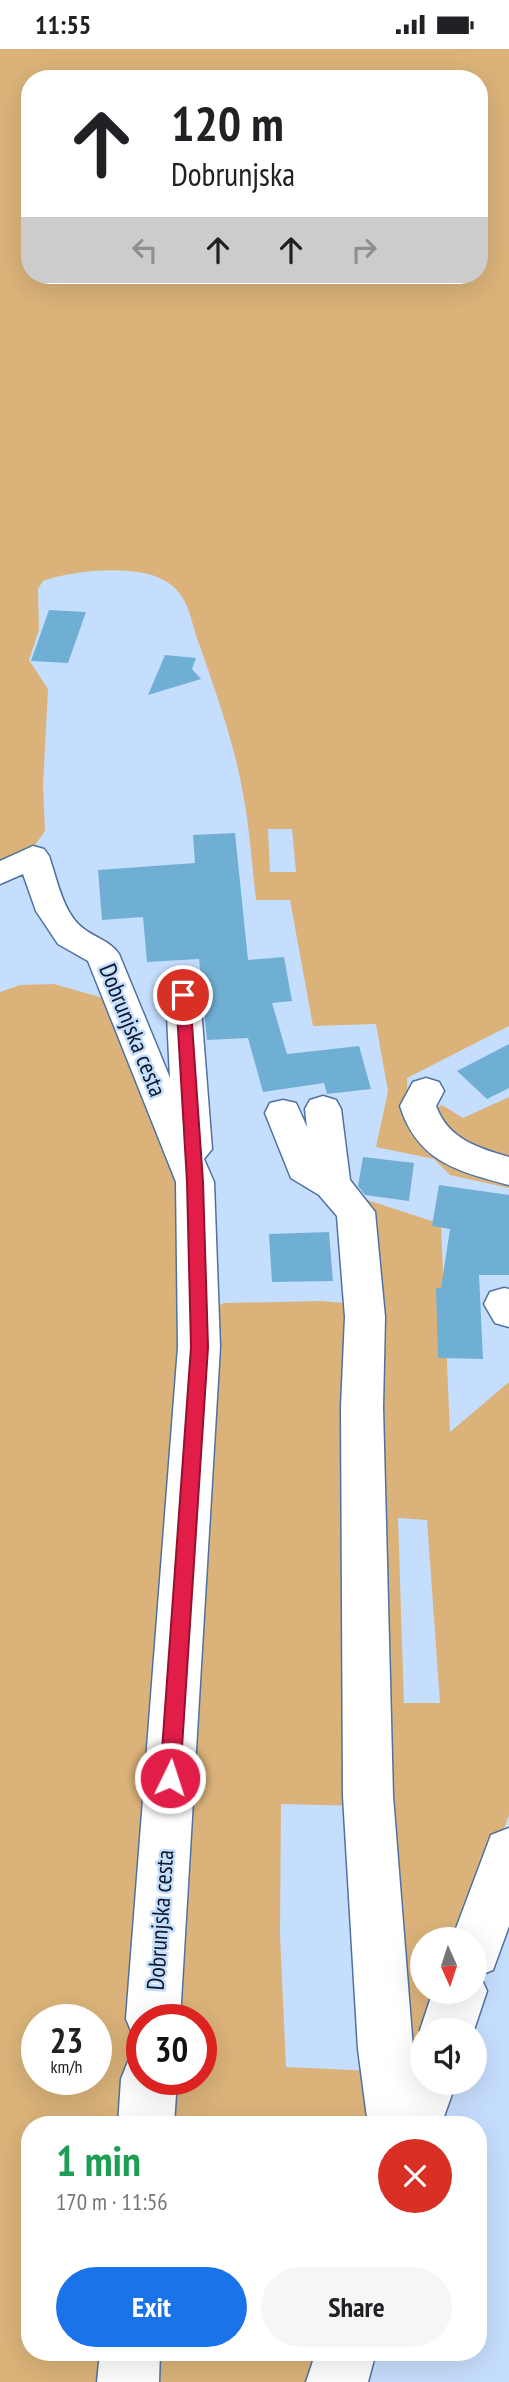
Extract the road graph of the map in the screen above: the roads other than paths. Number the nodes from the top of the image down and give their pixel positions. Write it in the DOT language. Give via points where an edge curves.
graph roads {
  1 [pos="0,874"];
  2 [pos="183,995"];
  3 [pos="426,1091"];
  4 [pos="303,1111"];
  5 [pos="509,1171"];
  6 [pos="195,1182"];
  7 [pos="509,1853"];
  8 [pos="483,1927"];
  9 [pos="154,2004"];
  10 [pos="148,2095"];
  11 [pos="424,2095"];
  12 [pos="147,2116"];
  13 [pos="395,2116"];
  14 [pos="416,2116"];
  15 [pos="129,2361"];
  16 [pos="343,2361"];
  17 [pos="128,2382"];
  18 [pos="337,2382"];
  1 -- 6 [label="street, Dobrunjska cesta" via="33,856 52,911 70,936 102,954"];
  2 -- 6 [label="street"];
  3 -- 5 [label="street" via="418,1106 422,1124 444,1148"];
  4 -- 13 [label="street" via="304,1168 332,1185 356,1212 365,1317 362,1407 368,1796 385,2049"];
  6 -- 9 [label="street, Dobrunjska cesta" via="199,1347"];
  7 -- 8 [label="street"];
  10 -- 12 [label="street"];
  11 -- 14 [label="street"];
  15 -- 17 [label="street"];
  16 -- 18 [label="street"];
}
